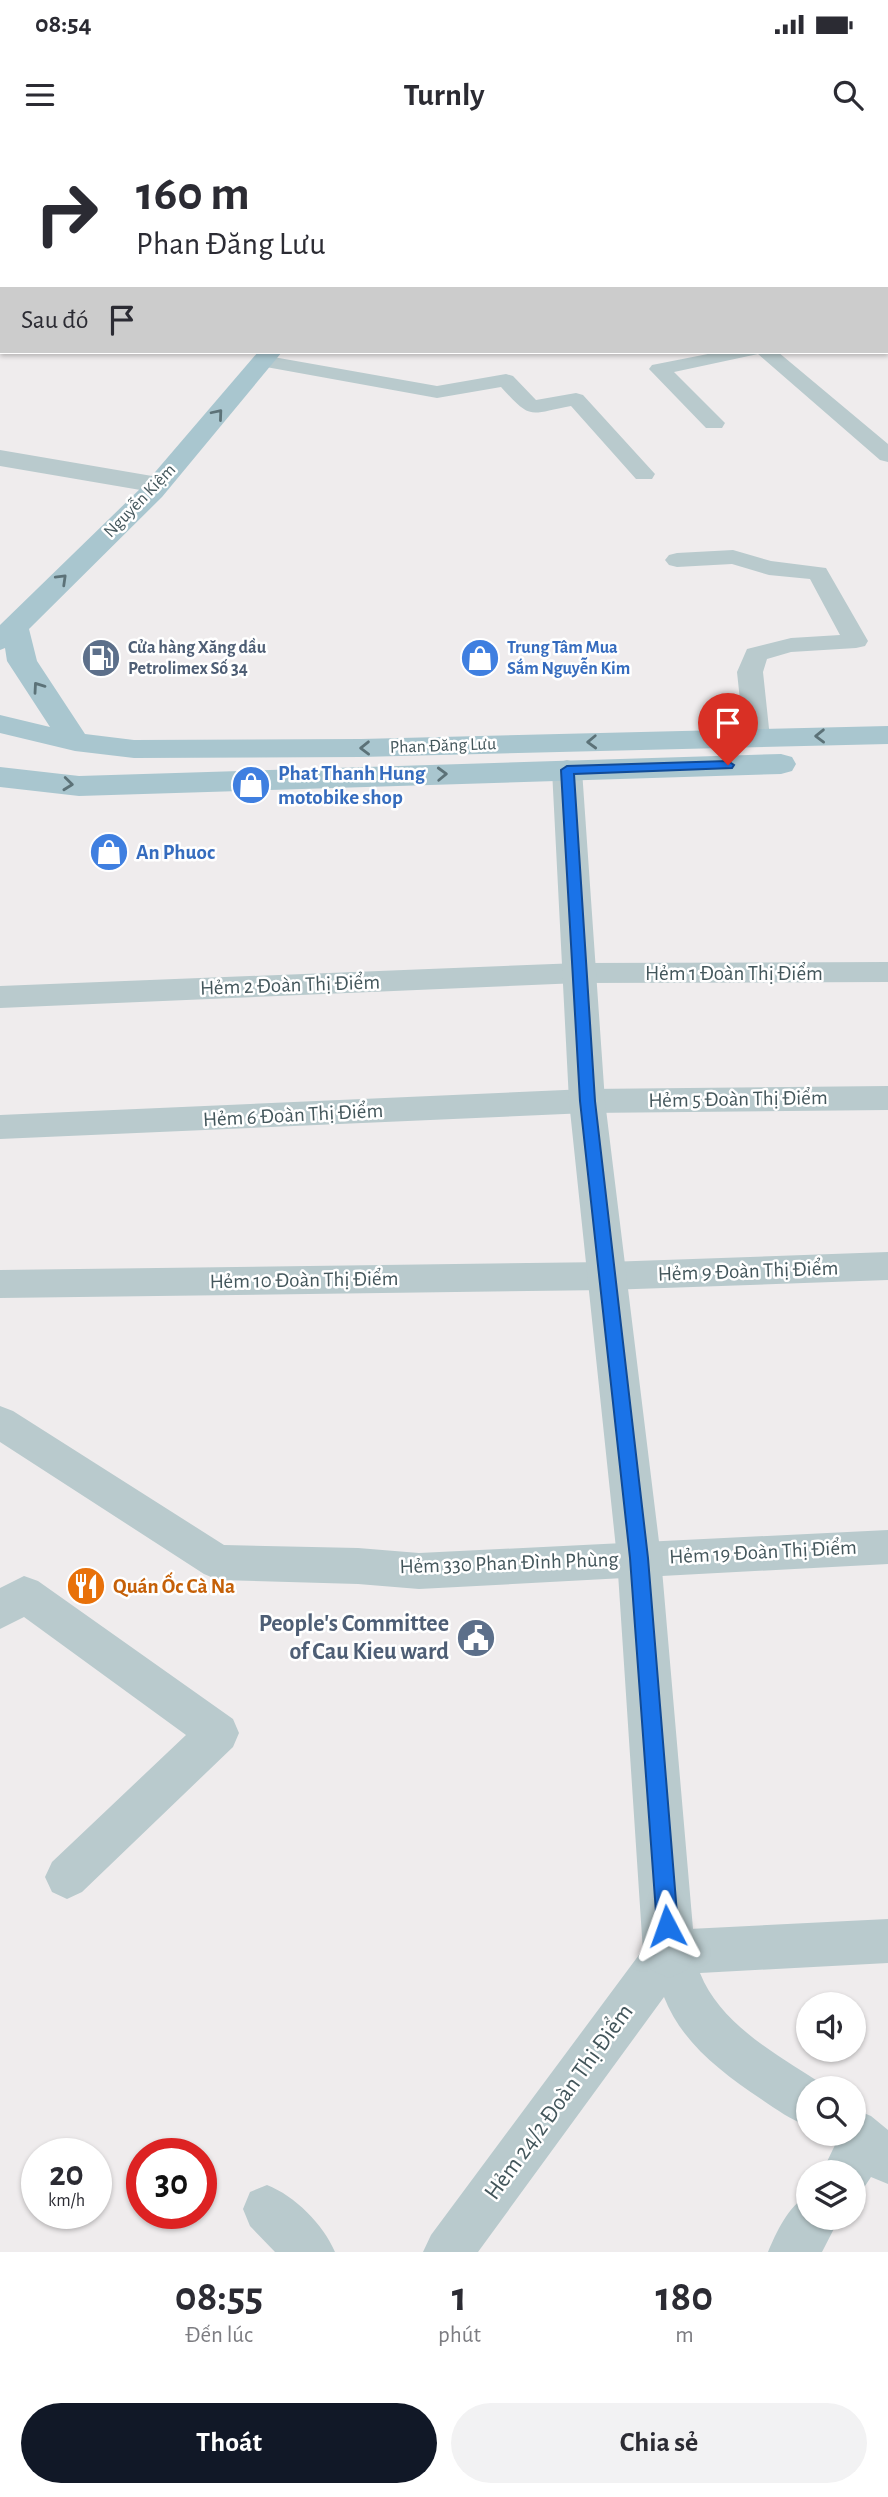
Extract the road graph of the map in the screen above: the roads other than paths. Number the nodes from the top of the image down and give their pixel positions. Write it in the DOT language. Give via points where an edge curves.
graph roads {
  1 [pos="738,354"];
  2 [pos="768,354"];
  3 [pos="266,356"];
  4 [pos="715,423"];
  5 [pos="888,455"];
  6 [pos="0,458"];
  7 [pos="644,474"];
  8 [pos="158,485"];
  9 [pos="677,560"];
  10 [pos="7,634"];
  11 [pos="0,724"];
  12 [pos="888,735"];
  13 [pos="757,738"];
  14 [pos="75,742"];
  15 [pos="888,761"];
  16 [pos="567,770"];
  17 [pos="0,777"];
  18 [pos="888,972"];
  19 [pos="579,973"];
  20 [pos="0,997"];
  21 [pos="888,1098"];
  22 [pos="587,1101"];
  23 [pos="0,1128"];
  24 [pos="888,1266"];
  25 [pos="607,1276"];
  26 [pos="0,1284"];
  27 [pos="0,1422"];
  28 [pos="888,1547"];
  29 [pos="639,1558"];
  30 [pos="0,1611"];
  31 [pos="67,1877"];
  32 [pos="888,1941"];
  33 [pos="669,1952"];
  34 [pos="796,2095"];
  35 [pos="267,2209"];
  36 [pos="807,2230"];
  37 [pos="310,2252"];
  38 [pos="448,2252"];
  39 [pos="793,2252"];
  1 -- 4 [label="lane" via="659,369"];
  2 -- 5 [label="lane"];
  3 -- 7 [label="lane" via="437,392 506,380 531,407 576,399"];
  8 -- 3 [label="main road, Nguyễn Kiệm, one-way"];
  6 -- 8 [label="street"];
  10 -- 8 [label="main road, Nguyễn Kiệm, one-way"];
  9 -- 13 [label="lane" via="733,557 769,568 818,573 856,641 791,645 756,654 750,672"];
  14 -- 10 [label="main road, one-way"];
  11 -- 14 [label="main road, Phan Đăng Lưu"];
  12 -- 13 [label="main road, Phan Đăng Lưu, one-way"];
  13 -- 14 [label="main road, Phan Đăng Lưu, one-way" via="348,748 134,749"];
  15 -- 16 [label="main road, Phan Đăng Lưu"];
  17 -- 16 [label="main road, Phan Đăng Lưu, one-way" via="79,786"];
  16 -- 19 [label="street"];
  18 -- 19 [label="lane, Hẻm 1 Đoàn Thị Điểm"];
  19 -- 20 [label="lane, Hẻm 2 Đoàn Thị Điểm"];
  19 -- 22 [label="street"];
  21 -- 22 [label="lane, Hẻm 5 Đoàn Thị Điểm"];
  22 -- 23 [label="lane, Hẻm 6 Đoàn Thị Điểm"];
  22 -- 25 [label="street"];
  24 -- 25 [label="lane, Hẻm 9 Đoàn Thị Điểm"];
  25 -- 26 [label="lane, Hẻm 10 Đoàn Thị Điểm"];
  25 -- 29 [label="street"];
  27 -- 29 [label="lane, Hẻm 330 Phan Đình Phùng" via="218,1562 419,1571"];
  28 -- 29 [label="lane, Hẻm 19 Đoàn Thị Điểm"];
  29 -- 33 [label="street"];
  30 -- 31 [label="lane" via="23,1594 218,1733"];
  32 -- 33 [label="lane"];
  33 -- 34 [label="lane" via="689,2003 730,2050"];
  33 -- 38 [label="lane, Hẻm 24/2 Đoàn Thị Điểm"];
  35 -- 37 [label="lane"];
  36 -- 39 [label="lane"];
}
